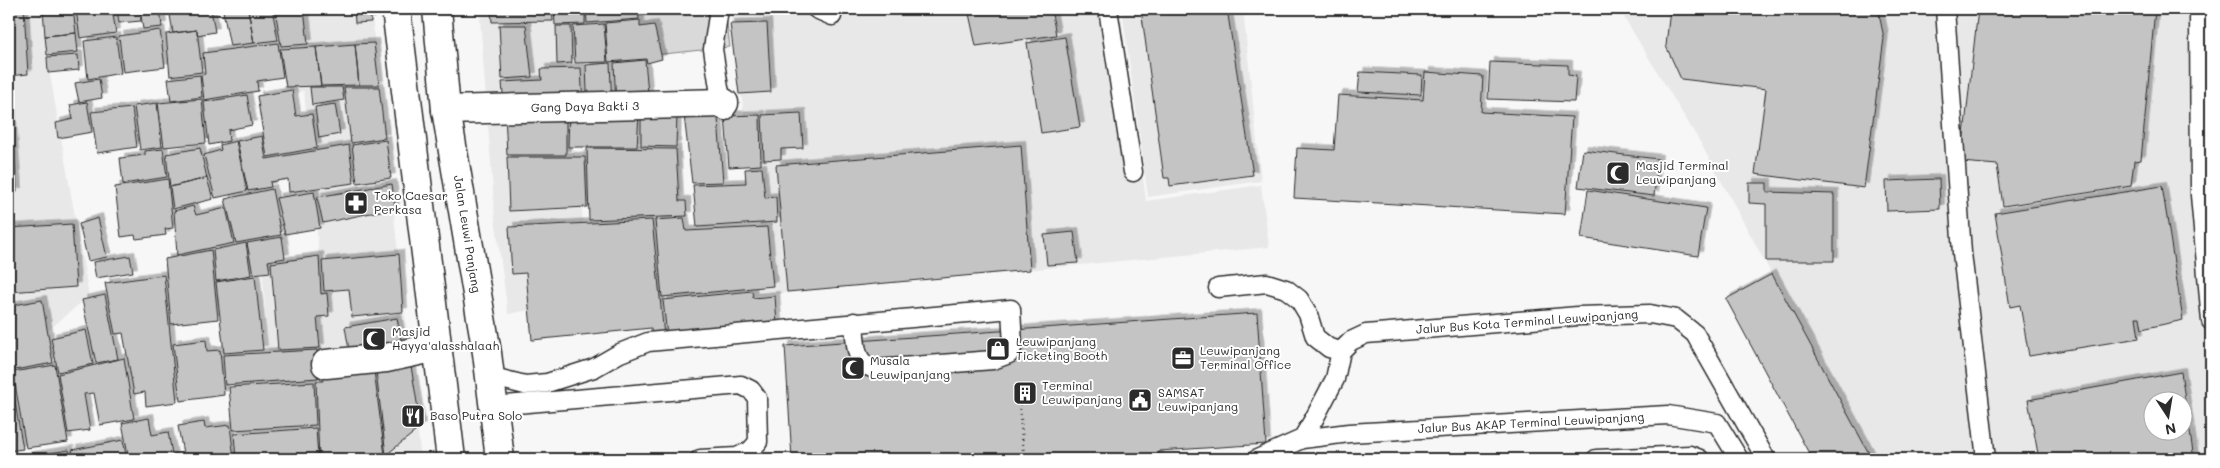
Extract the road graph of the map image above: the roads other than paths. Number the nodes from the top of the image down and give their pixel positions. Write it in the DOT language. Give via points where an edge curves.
graph roads {
  1 [pos="396,9"];
  2 [pos="437,9"];
  3 [pos="719,9"];
  4 [pos="816,9"];
  5 [pos="1108,9"];
  6 [pos="1945,9"];
  7 [pos="2200,9"];
  8 [pos="832,16"];
  9 [pos="725,109"];
  10 [pos="446,110"];
  11 [pos="1133,172"];
  12 [pos="1218,288"];
  13 [pos="2211,321"];
  14 [pos="854,322"];
  15 [pos="437,347"];
  16 [pos="1340,351"];
  17 [pos="326,364"];
  18 [pos="489,376"];
  19 [pos="493,406"];
  20 [pos="1302,439"];
  21 [pos="451,459"];
  22 [pos="500,459"];
  23 [pos="700,459"];
  24 [pos="1257,459"];
  25 [pos="1596,459"];
  26 [pos="1700,459"];
  27 [pos="1739,459"];
  28 [pos="1766,459"];
  29 [pos="1986,459"];
  1 -- 15 [label="main road"];
  2 -- 10 [label="main road, Jalan Leuwi Panjang"];
  3 -- 9 [label="lane" via="713,49"];
  4 -- 8 [label="lane"];
  5 -- 11 [label="lane"];
  6 -- 29 [label="lane" via="1962,253"];
  7 -- 13 [label="lane" via="2200,195"];
  9 -- 10 [label="main road, Gang Daya Bakti 3"];
  10 -- 18 [label="main road, Jalan Leuwi Panjang"];
  12 -- 16 [label="lane" via="1267,283 1286,289 1299,299 1308,314 1315,338"];
  14 -- 14 [label="lane" via="858,360 875,369 993,360 1008,354 1013,346 1011,309"];
  14 -- 18 [label="lane" via="648,342 594,368 547,383 525,385"];
  15 -- 17 [label="main road" via="386,358"];
  15 -- 21 [label="main road"];
  16 -- 20 [label="lane" via="1335,379"];
  16 -- 28 [label="lane, Jalur Bus Kota Terminal Leuwipanjang" via="1366,334 1578,316 1650,314 1676,319 1695,334"];
  18 -- 19 [label="main road, Jalan Leuwi Panjang"];
  19 -- 22 [label="main road, Jalan Leuwi Panjang"];
  19 -- 23 [label="lane" via="741,385 751,390 757,398 758,442 750,452 737,457"];
  20 -- 24 [label="lane"];
  20 -- 27 [label="lane, Jalur Bus AKAP Terminal Leuwipanjang" via="1349,433 1668,415 1718,423"];
  25 -- 26 [label="lane" via="1690,456"];
}
